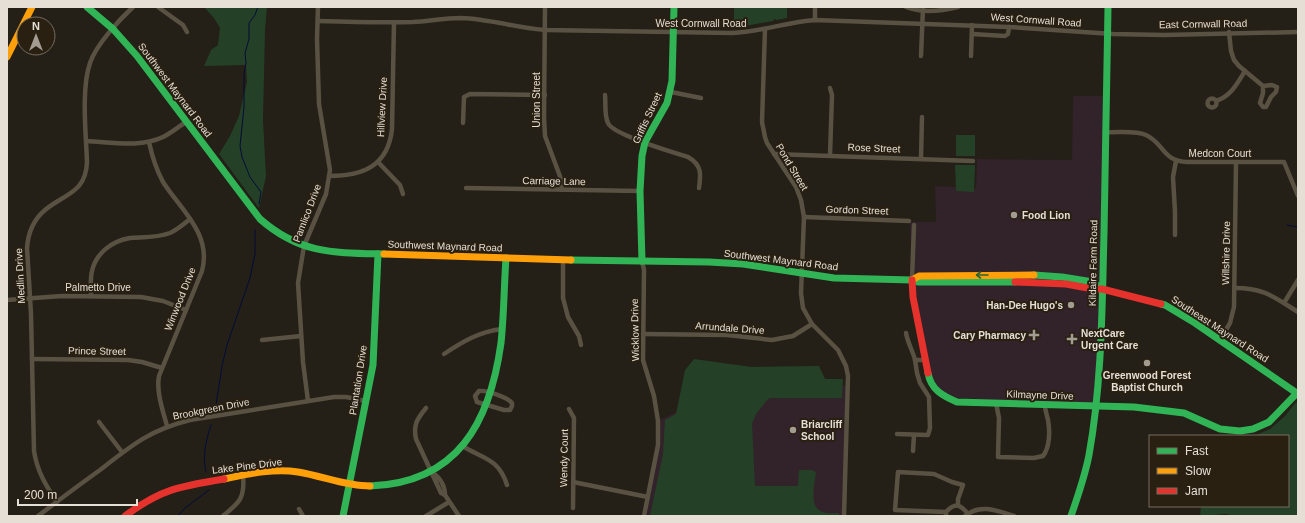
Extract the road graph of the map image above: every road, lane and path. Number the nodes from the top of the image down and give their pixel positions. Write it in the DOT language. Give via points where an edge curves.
graph roads {
  1 [pos="32,7"];
  2 [pos="87,7"];
  3 [pos="133,7"];
  4 [pos="158,7"];
  5 [pos="318,7"];
  6 [pos="546,7"];
  7 [pos="674,7"];
  8 [pos="815,7"];
  9 [pos="906,7"];
  10 [pos="958,7"];
  11 [pos="1108,7"];
  12 [pos="923,8"];
  13 [pos="951,8"];
  14 [pos="815,20"];
  15 [pos="318,21"];
  16 [pos="394,22"];
  17 [pos="922,23"];
  18 [pos="972,25"];
  19 [pos="1009,27"];
  20 [pos="113,29"];
  21 [pos="765,29"];
  22 [pos="546,30"];
  23 [pos="187,32"];
  24 [pos="673,32"];
  25 [pos="1229,32"];
  26 [pos="1298,32"];
  27 [pos="972,34"];
  28 [pos="1108,34"];
  29 [pos="921,56"];
  30 [pos="971,56"];
  31 [pos="7,57"];
  32 [pos="1245,71"];
  33 [pos="1263,86"];
  34 [pos="830,88"];
  35 [pos="671,92"];
  36 [pos="545,95"];
  37 [pos="605,95"];
  38 [pos="701,98"];
  39 [pos="1216,101"];
  40 [pos="922,117"];
  41 [pos="186,122"];
  42 [pos="463,123"];
  43 [pos="1105,132"];
  44 [pos="86,140"];
  45 [pos="149,142"];
  46 [pos="646,142"];
  47 [pos="774,154"];
  48 [pos="830,155"];
  49 [pos="921,158"];
  50 [pos="973,161"];
  51 [pos="1176,161"];
  52 [pos="378,162"];
  53 [pos="1236,162"];
  54 [pos="330,176"];
  55 [pos="466,188"];
  56 [pos="699,188"];
  57 [pos="562,190"];
  58 [pos="640,191"];
  59 [pos="403,194"];
  60 [pos="1298,196"];
  61 [pos="804,217"];
  62 [pos="190,219"];
  63 [pos="909,221"];
  64 [pos="914,225"];
  65 [pos="1175,235"];
  66 [pos="304,246"];
  67 [pos="378,254"];
  68 [pos="506,258"];
  69 [pos="563,260"];
  70 [pos="642,261"];
  71 [pos="802,274"];
  72 [pos="1026,275"];
  73 [pos="912,280"];
  74 [pos="1298,280"];
  75 [pos="990,282"];
  76 [pos="1235,288"];
  77 [pos="1102,289"];
  78 [pos="91,296"];
  79 [pos="30,298"];
  80 [pos="7,300"];
  81 [pos="1284,303"];
  82 [pos="186,310"];
  83 [pos="1298,312"];
  84 [pos="812,324"];
  85 [pos="503,329"];
  86 [pos="906,333"];
  87 [pos="643,334"];
  88 [pos="301,336"];
  89 [pos="262,340"];
  90 [pos="1220,340"];
  91 [pos="581,345"];
  92 [pos="444,354"];
  93 [pos="32,359"];
  94 [pos="915,360"];
  95 [pos="924,360"];
  96 [pos="162,368"];
  97 [pos="490,392"];
  98 [pos="1297,393"];
  99 [pos="308,401"];
  100 [pos="366,401"];
  101 [pos="996,403"];
  102 [pos="1045,404"];
  103 [pos="486,405"];
  104 [pos="1096,406"];
  105 [pos="426,408"];
  106 [pos="570,409"];
  107 [pos="99,422"];
  108 [pos="167,426"];
  109 [pos="898,434"];
  110 [pos="914,435"];
  111 [pos="464,447"];
  112 [pos="913,451"];
  113 [pos="122,452"];
  114 [pos="432,472"];
  115 [pos="243,475"];
  116 [pos="573,482"];
  117 [pos="350,484"];
  118 [pos="507,484"];
  119 [pos="648,497"];
  120 [pos="57,502"];
  121 [pos="449,502"];
  122 [pos="958,505"];
  123 [pos="573,508"];
  124 [pos="299,509"];
  125 [pos="946,514"];
  126 [pos="966,515"];
  127 [pos="38,516"];
  128 [pos="125,516"];
  129 [pos="223,516"];
  130 [pos="303,516"];
  131 [pos="343,516"];
  132 [pos="426,516"];
  133 [pos="458,516"];
  134 [pos="644,516"];
  135 [pos="844,516"];
  136 [pos="1014,516"];
  137 [pos="1072,516"];
  1 -- 31 [label="main road"];
  2 -- 20 [label="main road, Southwest Maynard Road"];
  3 -- 20 [label="street, Medlin Drive"];
  4 -- 23 [label="street" via="183,25"];
  5 -- 15 [label="street, Pamlico Drive"];
  6 -- 22 [label="street, Union Street"];
  7 -- 24 [label="main road, Griffis Street"];
  8 -- 14 [label="street"];
  9 -- 12 [label="street"];
  10 -- 13 [label="street"];
  11 -- 28 [label="main road, Kildaire Farm Road"];
  12 -- 13 [label="street"];
  12 -- 17 [label="street"];
  14 -- 17 [label="street, West Cornwall Road"];
  14 -- 21 [label="street, West Cornwall Road"];
  15 -- 16 [label="street, West Cornwall Road"];
  15 -- 54 [label="street, Pamlico Drive" via="319,104"];
  16 -- 22 [label="street, West Cornwall Road" via="462,18"];
  16 -- 52 [label="street, Hillview Drive" via="392,136 387,150"];
  17 -- 18 [label="street, West Cornwall Road"];
  17 -- 29 [label="street"];
  18 -- 19 [label="street, West Cornwall Road"];
  18 -- 27 [label="street"];
  19 -- 27 [label="street" via="1005,36"];
  19 -- 28 [label="street, West Cornwall Road"];
  20 -- 41 [label="main road, Southwest Maynard Road" via="137,56"];
  20 -- 44 [label="street, Medlin Drive" via="94,53 88,72 85,87"];
  21 -- 24 [label="street, West Cornwall Road" via="740,33"];
  21 -- 47 [label="street, Pond Street" via="762,122 765,138"];
  22 -- 24 [label="street, West Cornwall Road"];
  22 -- 36 [label="street, Union Street"];
  24 -- 35 [label="main road, Griffis Street"];
  25 -- 26 [label="street, East Cornwall Road"];
  25 -- 28 [label="street, East Cornwall Road"];
  25 -- 32 [label="street" via="1233,58"];
  27 -- 30 [label="street"];
  28 -- 43 [label="main road, Kildaire Farm Road"];
  32 -- 33 [label="street"];
  32 -- 39 [label="street" via="1230,94"];
  33 -- 33 [label="street" via="1274,85 1277,88 1264,108 1260,103"];
  34 -- 48 [label="street"];
  35 -- 38 [label="street"];
  35 -- 46 [label="main road, Griffis Street"];
  36 -- 42 [label="street" via="470,94 464,97"];
  36 -- 57 [label="street, Union Street" via="545,136 561,179"];
  37 -- 46 [label="street" via="608,125 620,133"];
  40 -- 49 [label="street"];
  41 -- 45 [label="street" via="167,135"];
  41 -- 66 [label="main road, Southwest Maynard Road" via="260,220 286,239"];
  43 -- 51 [label="street, Medcon Court" via="1145,134"];
  43 -- 77 [label="main road, Kildaire Farm Road"];
  44 -- 45 [label="street"];
  44 -- 79 [label="street, Medlin Drive" via="86,171 81,184 42,213 29,234 27,248"];
  45 -- 62 [label="street, Winwood Drive" via="160,176"];
  46 -- 56 [label="street" via="688,157 697,163 700,171"];
  46 -- 58 [label="main road, Griffis Street" via="641,162"];
  47 -- 48 [label="street, Rose Street"];
  47 -- 61 [label="street, Pond Street" via="796,187"];
  48 -- 49 [label="street, Rose Street"];
  49 -- 50 [label="street, Rose Street"];
  51 -- 53 [label="street, Medcon Court"];
  51 -- 65 [label="street" via="1173,177"];
  52 -- 54 [label="street, Hillview Drive" via="357,174"];
  52 -- 59 [label="street" via="400,185"];
  53 -- 60 [label="street, Medcon Court" via="1284,162"];
  53 -- 76 [label="street, Willshire Drive"];
  54 -- 66 [label="street, Pamlico Drive" via="326,194"];
  55 -- 57 [label="street, Carriage Lane"];
  57 -- 58 [label="street, Carriage Lane"];
  58 -- 70 [label="main road, Griffis Street"];
  61 -- 63 [label="street, Gordon Street"];
  61 -- 71 [label="street, Pond Street"];
  62 -- 78 [label="street" via="170,233 123,240 107,248 94,265"];
  62 -- 82 [label="street, Winwood Drive" via="201,238 204,258 202,271"];
  64 -- 73 [label="street, Kilmayne Drive"];
  66 -- 67 [label="main road, Southwest Maynard Road" via="326,252"];
  66 -- 88 [label="street, Pamlico Drive" via="298,282"];
  67 -- 68 [label="main road, Southwest Maynard Road"];
  67 -- 100 [label="main road, Plantation Drive" via="373,365"];
  68 -- 69 [label="main road, Southwest Maynard Road"];
  68 -- 85 [label="main road, Lake Pine Drive"];
  69 -- 70 [label="main road, Southwest Maynard Road"];
  69 -- 91 [label="street" via="563,298 568,317"];
  70 -- 71 [label="main road, Southwest Maynard Road" via="743,264"];
  70 -- 87 [label="street, Wicklow Drive"];
  71 -- 73 [label="main road, Southwest Maynard Road" via="834,278"];
  71 -- 84 [label="street, Pond Street" via="801,300"];
  72 -- 73 [label="main road, Southwest Maynard Road, one-way" via="917,276"];
  72 -- 75 [label="main road" via="1023,278"];
  72 -- 77 [label="main road, Southwest Maynard Road" via="1093,282"];
  73 -- 75 [label="main road, Southwest Maynard Road"];
  73 -- 95 [label="main road, Kilmayne Drive"];
  74 -- 81 [label="street"];
  75 -- 77 [label="main road, Southwest Maynard Road" via="1056,283"];
  76 -- 81 [label="street" via="1260,290"];
  76 -- 90 [label="street, Willshire Drive" via="1233,315"];
  77 -- 90 [label="main road, Southeast Maynard Road" via="1165,305"];
  77 -- 104 [label="main road, Kildaire Farm Road"];
  78 -- 79 [label="street, Palmetto Drive"];
  78 -- 82 [label="street, Palmetto Drive" via="147,297"];
  79 -- 80 [label="street, Palmetto Drive"];
  79 -- 93 [label="street, Medlin Drive"];
  81 -- 83 [label="street"];
  82 -- 96 [label="street, Winwood Drive"];
  84 -- 87 [label="street, Arrundale Drive" via="793,336 772,340 727,335"];
  84 -- 135 [label="street, Pond Street" via="838,350 848,376"];
  85 -- 92 [label="street" via="473,336"];
  85 -- 97 [label="main road, Lake Pine Drive"];
  86 -- 94 [label="street"];
  87 -- 119 [label="street, Wicklow Drive" via="643,360 654,396 658,421 658,445"];
  88 -- 89 [label="street"];
  88 -- 99 [label="street, Pamlico Drive"];
  90 -- 98 [label="main road, Southeast Maynard Road"];
  93 -- 96 [label="street, Prince Street" via="128,360"];
  93 -- 120 [label="street, Medlin Drive" via="35,456 42,478"];
  94 -- 95 [label="street"];
  94 -- 110 [label="street" via="920,383 929,397 930,428 928,435"];
  95 -- 101 [label="main road, Kilmayne Drive" via="932,386 946,398 956,402"];
  96 -- 108 [label="street, Winwood Drive" via="159,389"];
  97 -- 103 [label="main road, Lake Pine Drive"];
  97 -- 103 [label="street" via="481,391 475,394 477,402"];
  97 -- 103 [label="street" via="508,399 512,403 512,408 504,410"];
  98 -- 104 [label="main road, Kilmayne Drive" via="1269,422 1240,432 1220,429 1180,412"];
  99 -- 100 [label="street, Brookgreen Drive" via="340,397"];
  99 -- 108 [label="street, Brookgreen Drive"];
  100 -- 117 [label="main road, Plantation Drive"];
  101 -- 102 [label="main road, Kilmayne Drive"];
  101 -- 102 [label="street" via="999,418 998,457 1034,458 1043,456 1048,447"];
  102 -- 104 [label="main road, Kilmayne Drive"];
  103 -- 111 [label="main road, Lake Pine Drive"];
  104 -- 137 [label="main road, Kildaire Farm Road" via="1089,456"];
  105 -- 114 [label="street" via="418,418 415,434"];
  106 -- 116 [label="street, Wendy Court" via="574,418"];
  107 -- 113 [label="street"];
  108 -- 113 [label="street, Brookgreen Drive"];
  109 -- 110 [label="street"];
  110 -- 112 [label="street"];
  111 -- 114 [label="main road, Lake Pine Drive"];
  111 -- 118 [label="street" via="500,468"];
  113 -- 120 [label="street, Brookgreen Drive"];
  114 -- 117 [label="main road, Lake Pine Drive" via="384,485"];
  114 -- 121 [label="street" via="441,493"];
  115 -- 117 [label="main road, Lake Pine Drive" via="278,471 297,472"];
  115 -- 128 [label="main road, Lake Pine Drive" via="177,487 152,498"];
  115 -- 129 [label="street" via="243,496 235,507"];
  116 -- 119 [label="street"];
  116 -- 123 [label="street, Wendy Court"];
  117 -- 131 [label="main road, Plantation Drive"];
  119 -- 134 [label="street, Wicklow Drive"];
  120 -- 127 [label="street, Brookgreen Drive"];
  121 -- 132 [label="street"];
  121 -- 133 [label="street"];
  122 -- 125 [label="street" via="951,507"];
  122 -- 125 [label="street" via="964,485 934,474 898,472 895,510"];
  122 -- 126 [label="street"];
  124 -- 130 [label="street"];
  126 -- 136 [label="street" via="980,509 990,509"];
}
